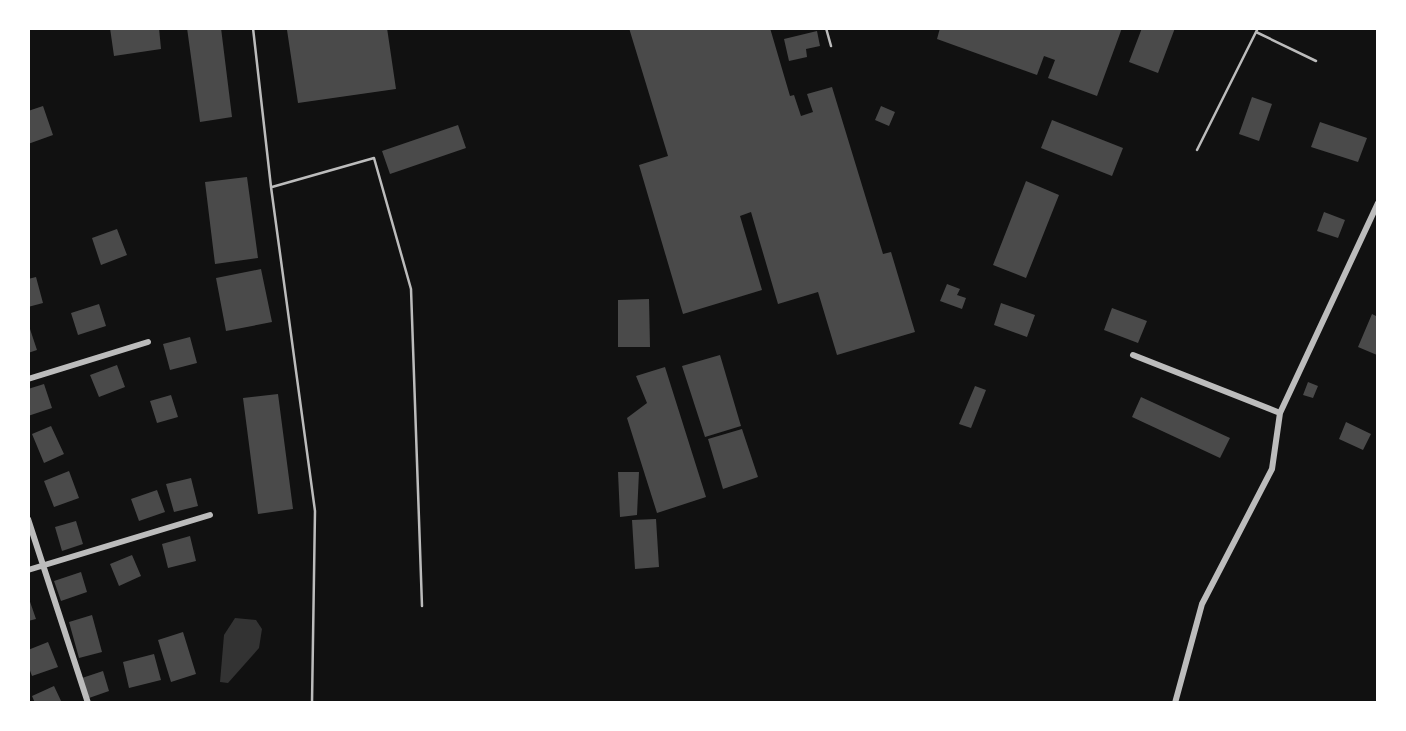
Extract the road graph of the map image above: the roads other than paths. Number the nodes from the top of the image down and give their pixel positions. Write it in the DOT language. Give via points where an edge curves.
graph roads {
  1 [pos="253,28"];
  2 [pos="826,28"];
  3 [pos="1257,30"];
  4 [pos="831,46"];
  5 [pos="1316,61"];
  6 [pos="1197,150"];
  7 [pos="271,187"];
  8 [pos="1378,203"];
  9 [pos="148,342"];
  10 [pos="1133,355"];
  11 [pos="28,379"];
  12 [pos="1280,413"];
  13 [pos="210,515"];
  14 [pos="28,519"];
  15 [pos="43,564"];
  16 [pos="28,570"];
  17 [pos="422,606"];
  18 [pos="88,703"];
  19 [pos="312,703"];
  20 [pos="1175,703"];
  1 -- 7 [label="lane"];
  2 -- 4 [label="lane"];
  3 -- 5 [label="lane"];
  3 -- 6 [label="lane"];
  7 -- 17 [label="lane" via="374,158 411,289"];
  7 -- 19 [label="lane" via="315,510"];
  8 -- 12 [label="street"];
  9 -- 11 [label="street"];
  10 -- 12 [label="street"];
  12 -- 20 [label="street" via="1272,469 1202,604"];
  13 -- 15 [label="street"];
  14 -- 15 [label="street"];
  15 -- 16 [label="street"];
  15 -- 18 [label="street"];
}
